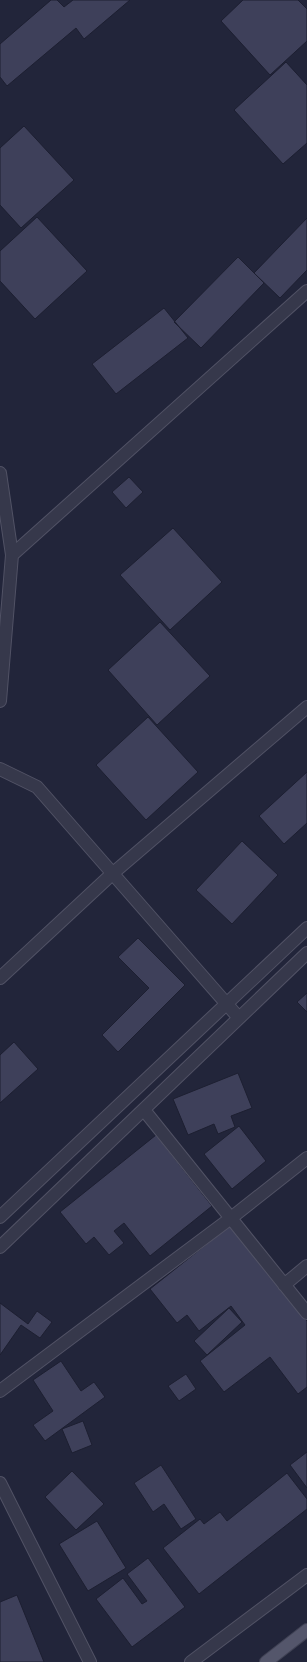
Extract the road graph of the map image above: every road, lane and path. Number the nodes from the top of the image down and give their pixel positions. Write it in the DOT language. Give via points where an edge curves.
graph roads {
  1 [pos="307,291"];
  2 [pos="0,473"];
  3 [pos="12,555"];
  4 [pos="0,701"];
  5 [pos="307,706"];
  6 [pos="0,769"];
  7 [pos="112,874"];
  8 [pos="307,928"];
  9 [pos="307,953"];
  10 [pos="0,978"];
  11 [pos="226,1004"];
  12 [pos="239,1018"];
  13 [pos="144,1110"];
  14 [pos="307,1158"];
  15 [pos="0,1217"];
  16 [pos="231,1218"];
  17 [pos="0,1247"];
  18 [pos="307,1266"];
  19 [pos="284,1285"];
  20 [pos="307,1313"];
  21 [pos="0,1390"];
  22 [pos="0,1484"];
  23 [pos="307,1575"];
  24 [pos="307,1630"];
  25 [pos="90,1662"];
  26 [pos="191,1662"];
  27 [pos="266,1662"];
  1 -- 3 [label="street"];
  2 -- 3 [label="street"];
  3 -- 4 [label="street"];
  5 -- 7 [label="street"];
  6 -- 7 [label="street" via="37,787"];
  7 -- 10 [label="street"];
  7 -- 11 [label="street"];
  8 -- 11 [label="street"];
  9 -- 12 [label="street"];
  11 -- 12 [label="street"];
  11 -- 15 [label="street"];
  12 -- 13 [label="street"];
  13 -- 16 [label="street"];
  13 -- 17 [label="street"];
  14 -- 16 [label="street"];
  16 -- 19 [label="street"];
  16 -- 21 [label="street"];
  18 -- 19 [label="street"];
  19 -- 20 [label="street"];
  22 -- 25 [label="street"];
  23 -- 26 [label="street"];
  24 -- 27 [label="main road"];
}
